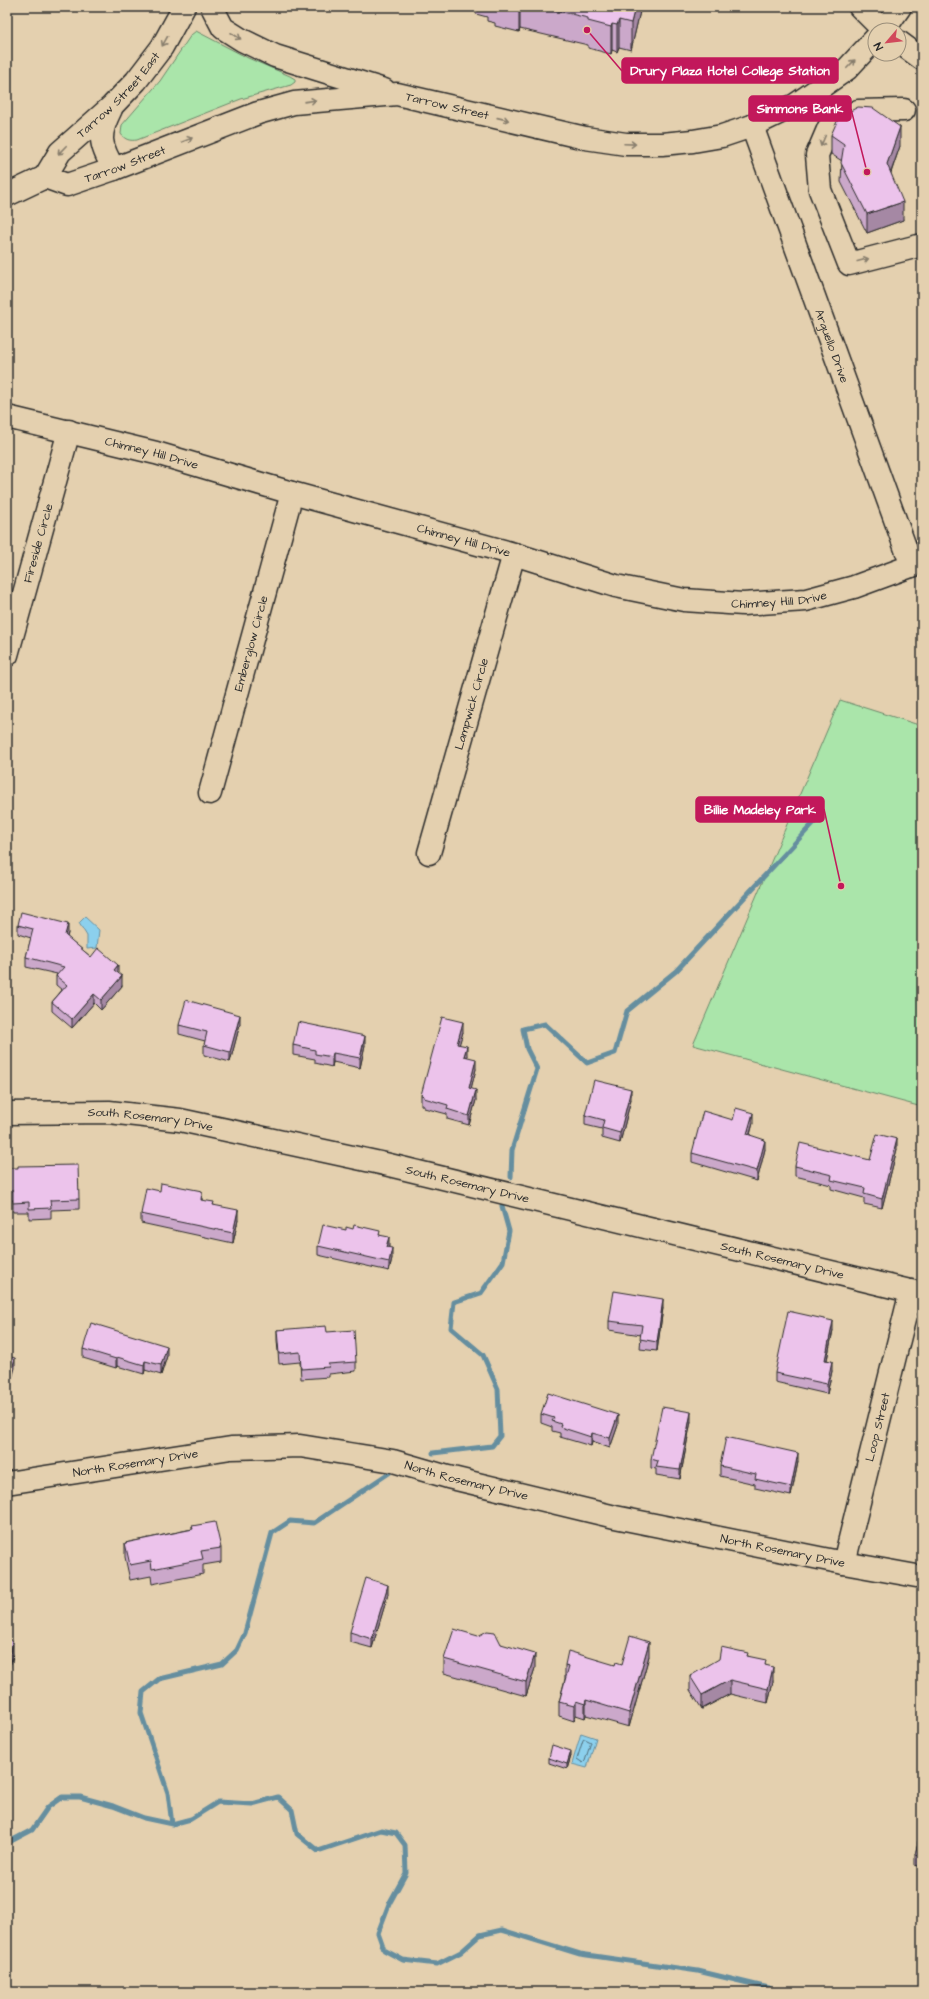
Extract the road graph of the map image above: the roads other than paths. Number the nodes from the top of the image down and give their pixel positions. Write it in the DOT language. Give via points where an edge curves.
graph roads {
  1 [pos="184,7"];
  2 [pos="212,7"];
  3 [pos="860,7"];
  4 [pos="900,7"];
  5 [pos="876,22"];
  6 [pos="890,22"];
  7 [pos="867,48"];
  8 [pos="907,48"];
  9 [pos="922,60"];
  10 [pos="397,94"];
  11 [pos="112,106"];
  12 [pos="904,110"];
  13 [pos="752,126"];
  14 [pos="114,169"];
  15 [pos="45,177"];
  16 [pos="7,195"];
  17 [pos="922,245"];
  18 [pos="7,417"];
  19 [pos="69,431"];
  20 [pos="292,493"];
  21 [pos="514,554"];
  22 [pos="917,564"];
  23 [pos="7,654"];
  24 [pos="210,793"];
  25 [pos="429,853"];
  26 [pos="7,1114"];
  27 [pos="916,1293"];
  28 [pos="7,1483"];
  29 [pos="844,1564"];
  30 [pos="922,1577"];
  1 -- 11 [label="street, Tarrow Street East, one-way" via="162,47 136,81"];
  2 -- 10 [label="street, one-way" via="223,28 275,56"];
  3 -- 5 [label="street"];
  4 -- 6 [label="street"];
  13 -- 7 [label="street, Tarrow Street, one-way" via="795,105 846,69"];
  8 -- 9 [label="street"];
  10 -- 13 [label="street, Tarrow Street, one-way" via="585,138 626,144 692,141 722,136"];
  14 -- 10 [label="street, Tarrow Street, one-way" via="258,113 294,103"];
  11 -- 14 [label="street" via="100,138 105,154"];
  11 -- 15 [label="street, Tarrow Street East, one-way" via="60,152"];
  12 -- 17 [label="street, one-way" via="858,111 829,127 817,155 820,190 849,264"];
  13 -- 22 [label="street, Arguello Drive"];
  14 -- 15 [label="street, Tarrow Street" via="67,185"];
  15 -- 16 [label="street"];
  18 -- 19 [label="street, Chimney Hill Drive"];
  19 -- 20 [label="street, Chimney Hill Drive" via="156,453"];
  19 -- 23 [label="street, Fireside Circle"];
  20 -- 21 [label="street, Chimney Hill Drive"];
  20 -- 24 [label="street, Emberglow Circle"];
  21 -- 22 [label="street, Chimney Hill Drive" via="616,586 684,600 743,604 806,600 854,587"];
  21 -- 25 [label="street, Lampwick Circle"];
  26 -- 27 [label="street, South Rosemary Drive" via="109,1112 180,1120 385,1164"];
  27 -- 29 [label="street, Loop Street"];
  28 -- 29 [label="street, North Rosemary Drive" via="231,1448 300,1446 393,1461 448,1477 615,1517"];
  29 -- 30 [label="street, North Rosemary Drive"];
}
